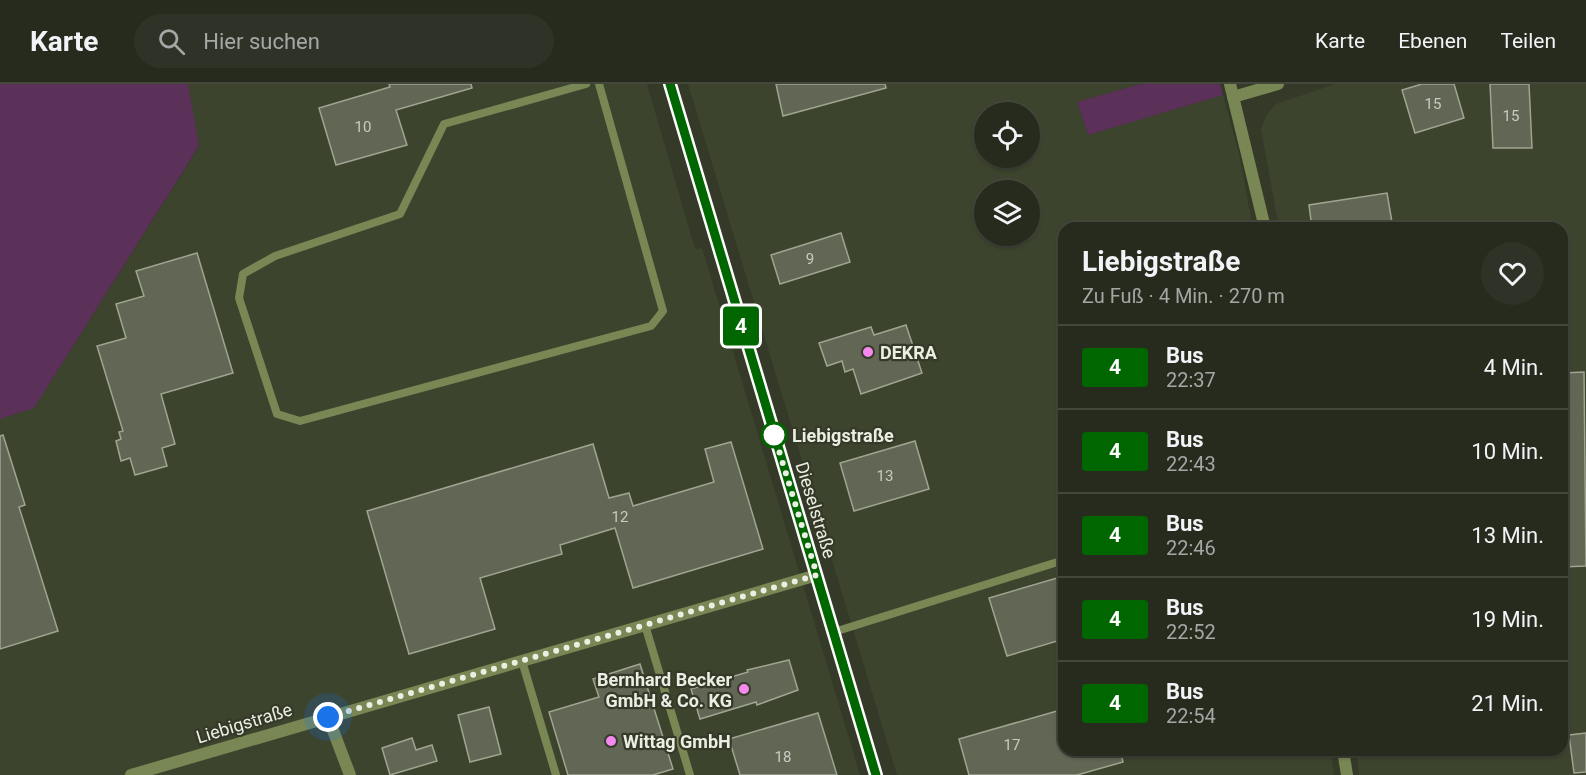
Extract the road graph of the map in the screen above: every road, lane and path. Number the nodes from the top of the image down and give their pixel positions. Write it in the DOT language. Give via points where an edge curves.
graph roads {
  1 [pos="586,84"];
  2 [pos="599,84"];
  3 [pos="670,84"];
  4 [pos="1230,84"];
  5 [pos="1278,84"];
  6 [pos="1233,97"];
  7 [pos="1264,222"];
  8 [pos="1058,562"];
  9 [pos="817,575"];
  10 [pos="645,625"];
  11 [pos="834,632"];
  12 [pos="522,661"];
  13 [pos="328,717"];
  14 [pos="1344,756"];
  15 [pos="131,775"];
  16 [pos="350,775"];
  17 [pos="556,775"];
  18 [pos="690,775"];
  19 [pos="876,775"];
  20 [pos="1347,775"];
  1 -- 2 [label="lane" via="444,124 400,214 275,256 243,273 239,297 277,414 300,421 651,326 663,311"];
  3 -- 9 [label="street, Dieselstraße"];
  4 -- 6 [label="street"];
  5 -- 6 [label="street"];
  6 -- 7 [label="street"];
  8 -- 11 [label="lane"];
  9 -- 10 [label="street, Liebigstraße"];
  9 -- 11 [label="street, Dieselstraße"];
  10 -- 12 [label="street, Liebigstraße"];
  10 -- 18 [label="lane"];
  11 -- 19 [label="street, Dieselstraße"];
  12 -- 13 [label="street, Liebigstraße"];
  12 -- 17 [label="lane"];
  13 -- 15 [label="street, Liebigstraße"];
  13 -- 16 [label="street"];
  14 -- 20 [label="street"];
}
